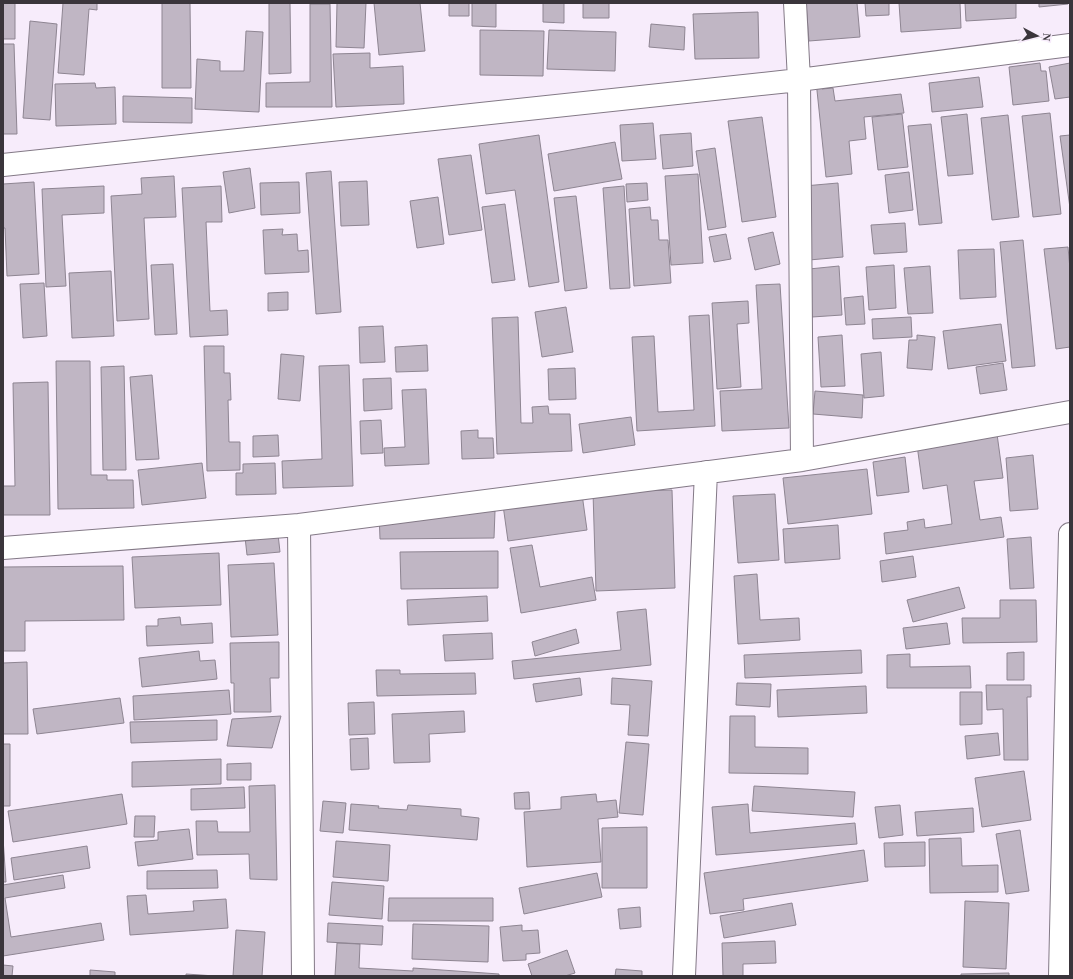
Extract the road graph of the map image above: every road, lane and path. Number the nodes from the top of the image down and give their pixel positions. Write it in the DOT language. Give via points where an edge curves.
graph roads {
  1 [pos="795,3"];
  2 [pos="1070,45"];
  3 [pos="799,80"];
  4 [pos="3,166"];
  5 [pos="1070,412"];
  6 [pos="802,460"];
  7 [pos="706,472"];
  8 [pos="299,525"];
  9 [pos="1070,534"];
  10 [pos="3,548"];
  11 [pos="303,976"];
  12 [pos="684,976"];
  13 [pos="1060,976"];
  1 -- 3 [label="street"];
  2 -- 3 [label="street"];
  3 -- 4 [label="street"];
  3 -- 6 [label="street"];
  5 -- 6 [label="street"];
  6 -- 7 [label="street"];
  7 -- 8 [label="street"];
  7 -- 12 [label="street"];
  8 -- 10 [label="street"];
  8 -- 11 [label="street"];
  9 -- 13 [label="street"];
}
